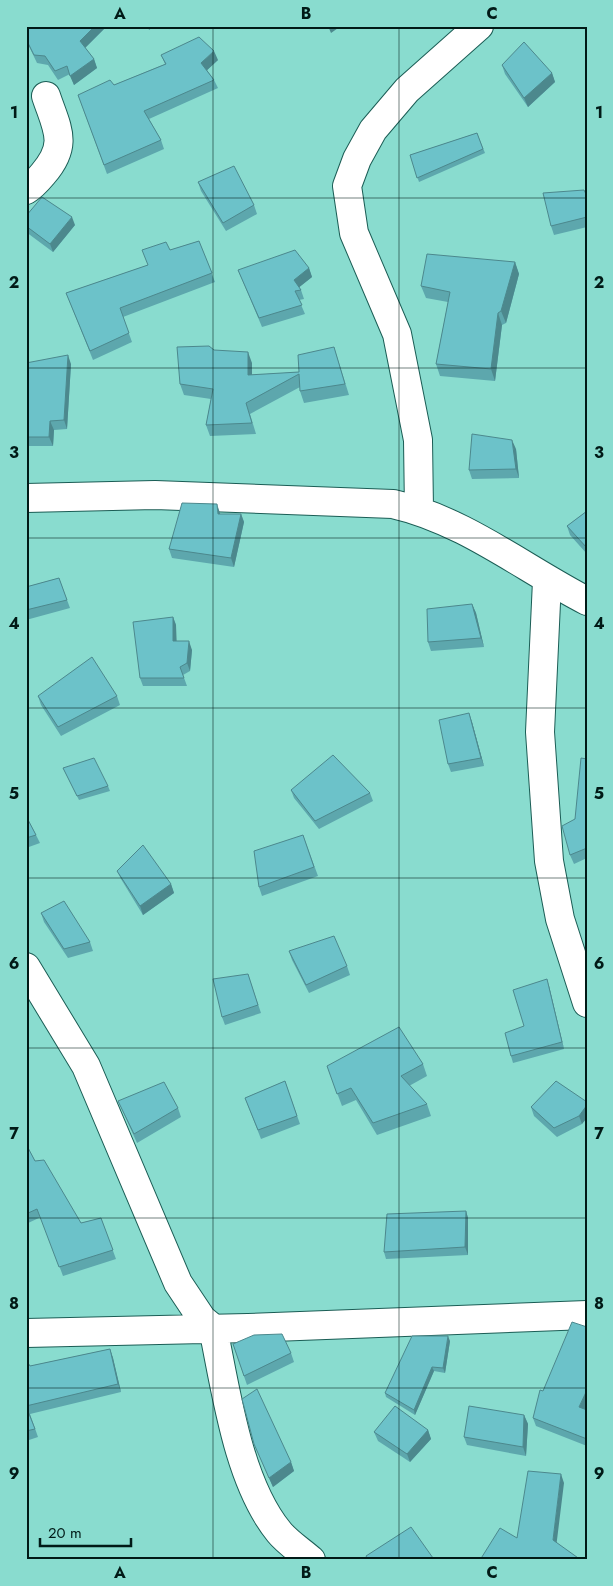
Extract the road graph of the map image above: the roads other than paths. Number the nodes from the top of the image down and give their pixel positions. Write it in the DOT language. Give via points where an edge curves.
graph roads {
  1 [pos="479,26"];
  2 [pos="46,96"];
  3 [pos="26,190"];
  4 [pos="26,498"];
  5 [pos="419,510"];
  6 [pos="547,581"];
  7 [pos="587,601"];
  8 [pos="26,967"];
  9 [pos="587,1003"];
  10 [pos="587,1315"];
  11 [pos="213,1328"];
  12 [pos="26,1332"];
  13 [pos="311,1560"];
  1 -- 5 [label="street" via="407,90 373,130 347,186 354,233 397,334 418,440"];
  2 -- 3 [label="street" via="59,136 58,153 48,169"];
  4 -- 5 [label="street" via="154,495 393,504"];
  5 -- 6 [label="street" via="505,554"];
  6 -- 7 [label="street"];
  6 -- 9 [label="street" via="540,732 549,861 560,919"];
  8 -- 11 [label="street" via="86,1066 178,1282 202,1319"];
  10 -- 11 [label="street"];
  11 -- 12 [label="street"];
  11 -- 13 [label="street" via="238,1445 262,1507 280,1533"];
}
